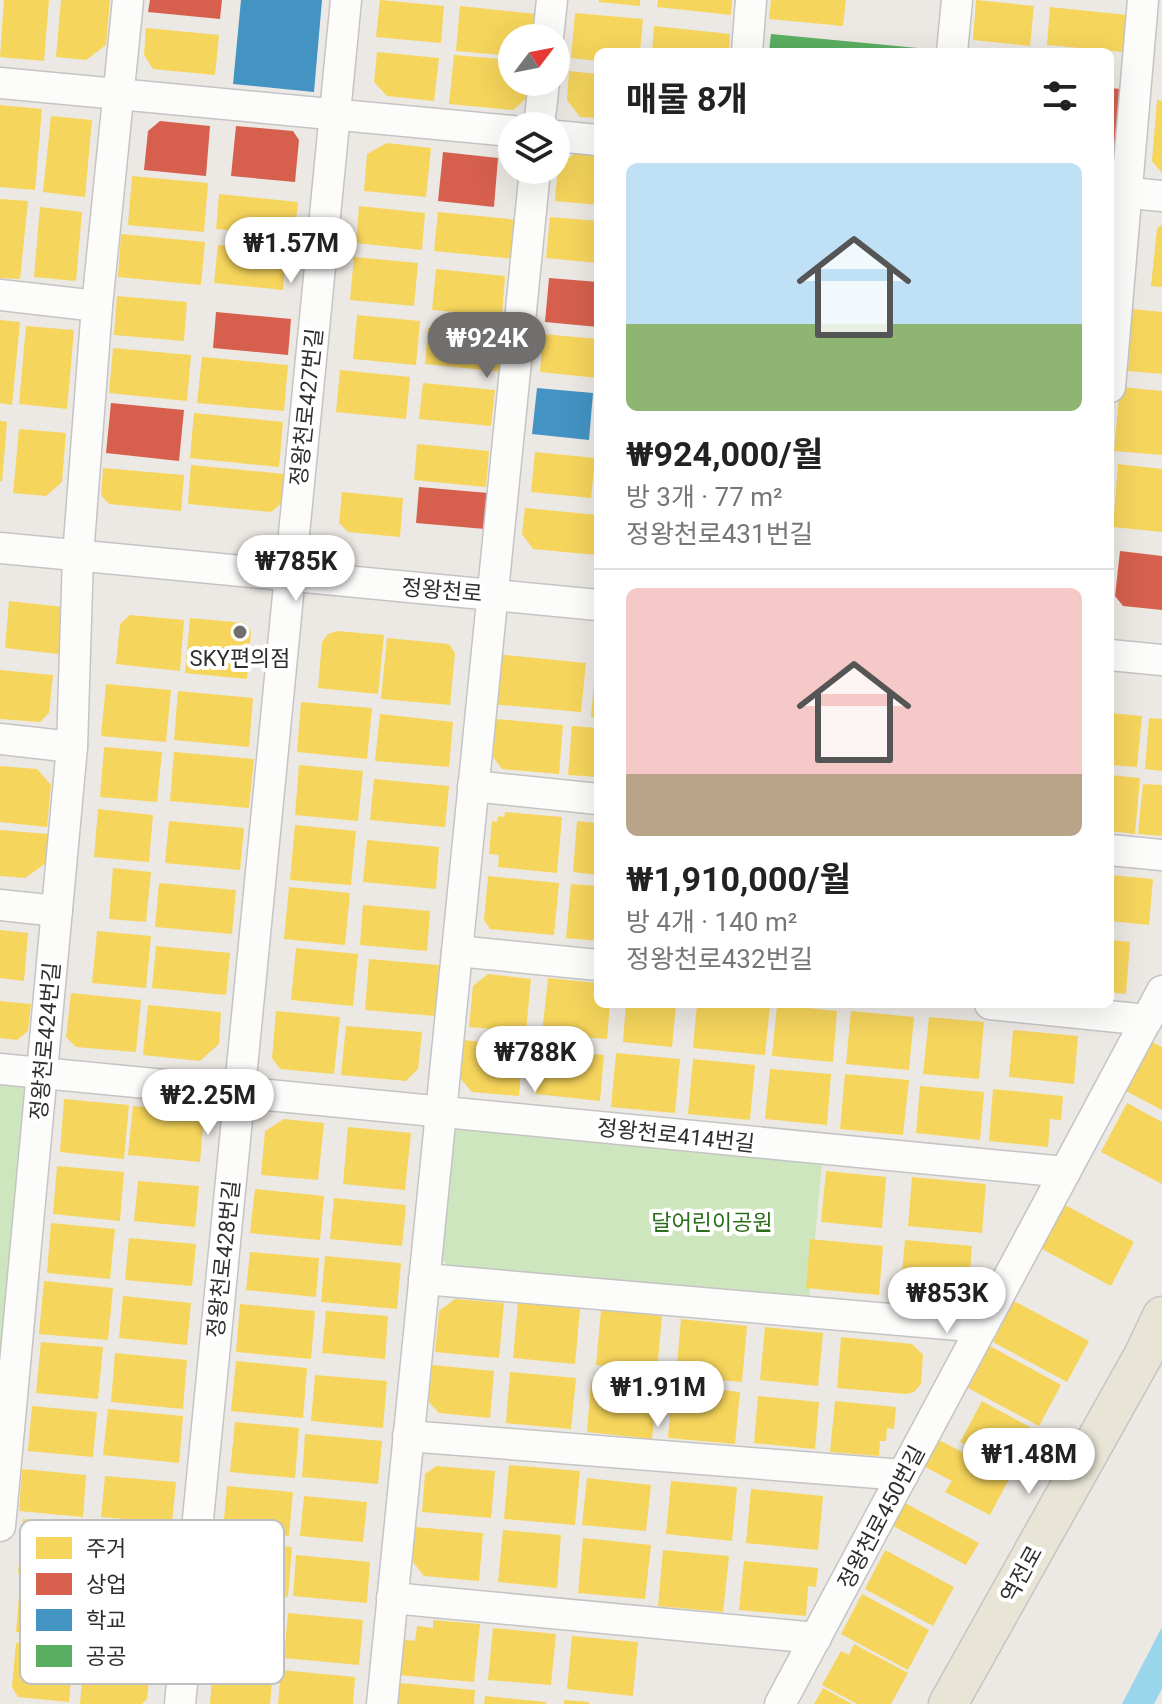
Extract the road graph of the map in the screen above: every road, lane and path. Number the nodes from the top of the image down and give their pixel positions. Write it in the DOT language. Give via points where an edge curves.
graph roads {
  1 [pos="128,0"];
  2 [pos="346,0"];
  3 [pos="552,0"];
  4 [pos="751,0"];
  5 [pos="957,0"];
  6 [pos="1143,0"];
  7 [pos="549,24"];
  8 [pos="747,48"];
  9 [pos="952,48"];
  10 [pos="0,83"];
  11 [pos="118,96"];
  12 [pos="335,113"];
  13 [pos="498,130"];
  14 [pos="570,137"];
  15 [pos="594,140"];
  16 [pos="534,184"];
  17 [pos="1118,192"];
  18 [pos="1162,196"];
  19 [pos="1114,290"];
  20 [pos="0,295"];
  21 [pos="97,306"];
  22 [pos="0,548"];
  23 [pos="78,556"];
  24 [pos="290,576"];
  25 [pos="492,595"];
  26 [pos="594,605"];
  27 [pos="1114,655"];
  28 [pos="1162,660"];
  29 [pos="0,739"];
  30 [pos="72,747"];
  31 [pos="473,786"];
  32 [pos="594,799"];
  33 [pos="1114,850"];
  34 [pos="1162,855"];
  35 [pos="0,905"];
  36 [pos="57,911"];
  37 [pos="457,951"];
  38 [pos="594,965"];
  39 [pos="1162,991"];
  40 [pos="1029,1008"];
  41 [pos="1147,1020"];
  42 [pos="0,1069"];
  43 [pos="42,1073"];
  44 [pos="240,1092"];
  45 [pos="441,1112"];
  46 [pos="1065,1172"];
  47 [pos="424,1279"];
  48 [pos="1162,1316"];
  49 [pos="982,1327"];
  50 [pos="408,1436"];
  51 [pos="903,1475"];
  52 [pos="198,1520"];
  53 [pos="0,1526"];
  54 [pos="392,1598"];
  55 [pos="816,1638"];
  56 [pos="182,1684"];
  57 [pos="180,1704"];
  58 [pos="382,1704"];
  59 [pos="780,1704"];
  60 [pos="948,1704"];
  1 -- 11 [label="street, 정왕천로424번길"];
  2 -- 12 [label="street, 정왕천로427번길"];
  3 -- 7 [label="street"];
  4 -- 8 [label="street"];
  5 -- 9 [label="street"];
  6 -- 17 [label="street"];
  10 -- 11 [label="street"];
  11 -- 12 [label="street"];
  11 -- 21 [label="street, 정왕천로424번길"];
  12 -- 13 [label="street"];
  12 -- 24 [label="street, 정왕천로427번길"];
  14 -- 15 [label="street"];
  16 -- 25 [label="street"];
  17 -- 18 [label="street"];
  17 -- 19 [label="street"];
  20 -- 21 [label="street"];
  21 -- 23 [label="street, 정왕천로424번길"];
  22 -- 23 [label="street, 정왕천로"];
  23 -- 24 [label="street, 정왕천로"];
  23 -- 30 [label="street, 정왕천로424번길"];
  24 -- 25 [label="street, 정왕천로"];
  24 -- 44 [label="street, 정왕천로428번길"];
  25 -- 26 [label="street, 정왕천로"];
  25 -- 31 [label="street"];
  27 -- 28 [label="street"];
  29 -- 30 [label="street"];
  30 -- 36 [label="street, 정왕천로424번길"];
  31 -- 32 [label="street"];
  31 -- 37 [label="street"];
  33 -- 34 [label="street"];
  35 -- 36 [label="street"];
  36 -- 43 [label="street, 정왕천로424번길"];
  37 -- 38 [label="street"];
  37 -- 45 [label="street"];
  39 -- 41 [label="street, 정왕천로450번길"];
  40 -- 41 [label="street"];
  41 -- 46 [label="street, 정왕천로450번길"];
  42 -- 43 [label="street, 정왕천로414번길"];
  43 -- 44 [label="street, 정왕천로414번길"];
  43 -- 53 [label="street, 정왕천로424번길"];
  44 -- 45 [label="street, 정왕천로414번길"];
  44 -- 52 [label="street, 정왕천로428번길"];
  45 -- 46 [label="street, 정왕천로414번길"];
  45 -- 47 [label="street"];
  46 -- 49 [label="street, 정왕천로450번길"];
  47 -- 49 [label="street"];
  47 -- 50 [label="street"];
  48 -- 60 [label="main road, 역전로"];
  49 -- 51 [label="street, 정왕천로450번길"];
  50 -- 51 [label="street"];
  50 -- 54 [label="street"];
  51 -- 55 [label="street, 정왕천로450번길"];
  54 -- 55 [label="street"];
  54 -- 58 [label="street"];
  55 -- 59 [label="street, 정왕천로450번길"];
  56 -- 57 [label="street, 정왕천로428번길"];
}
